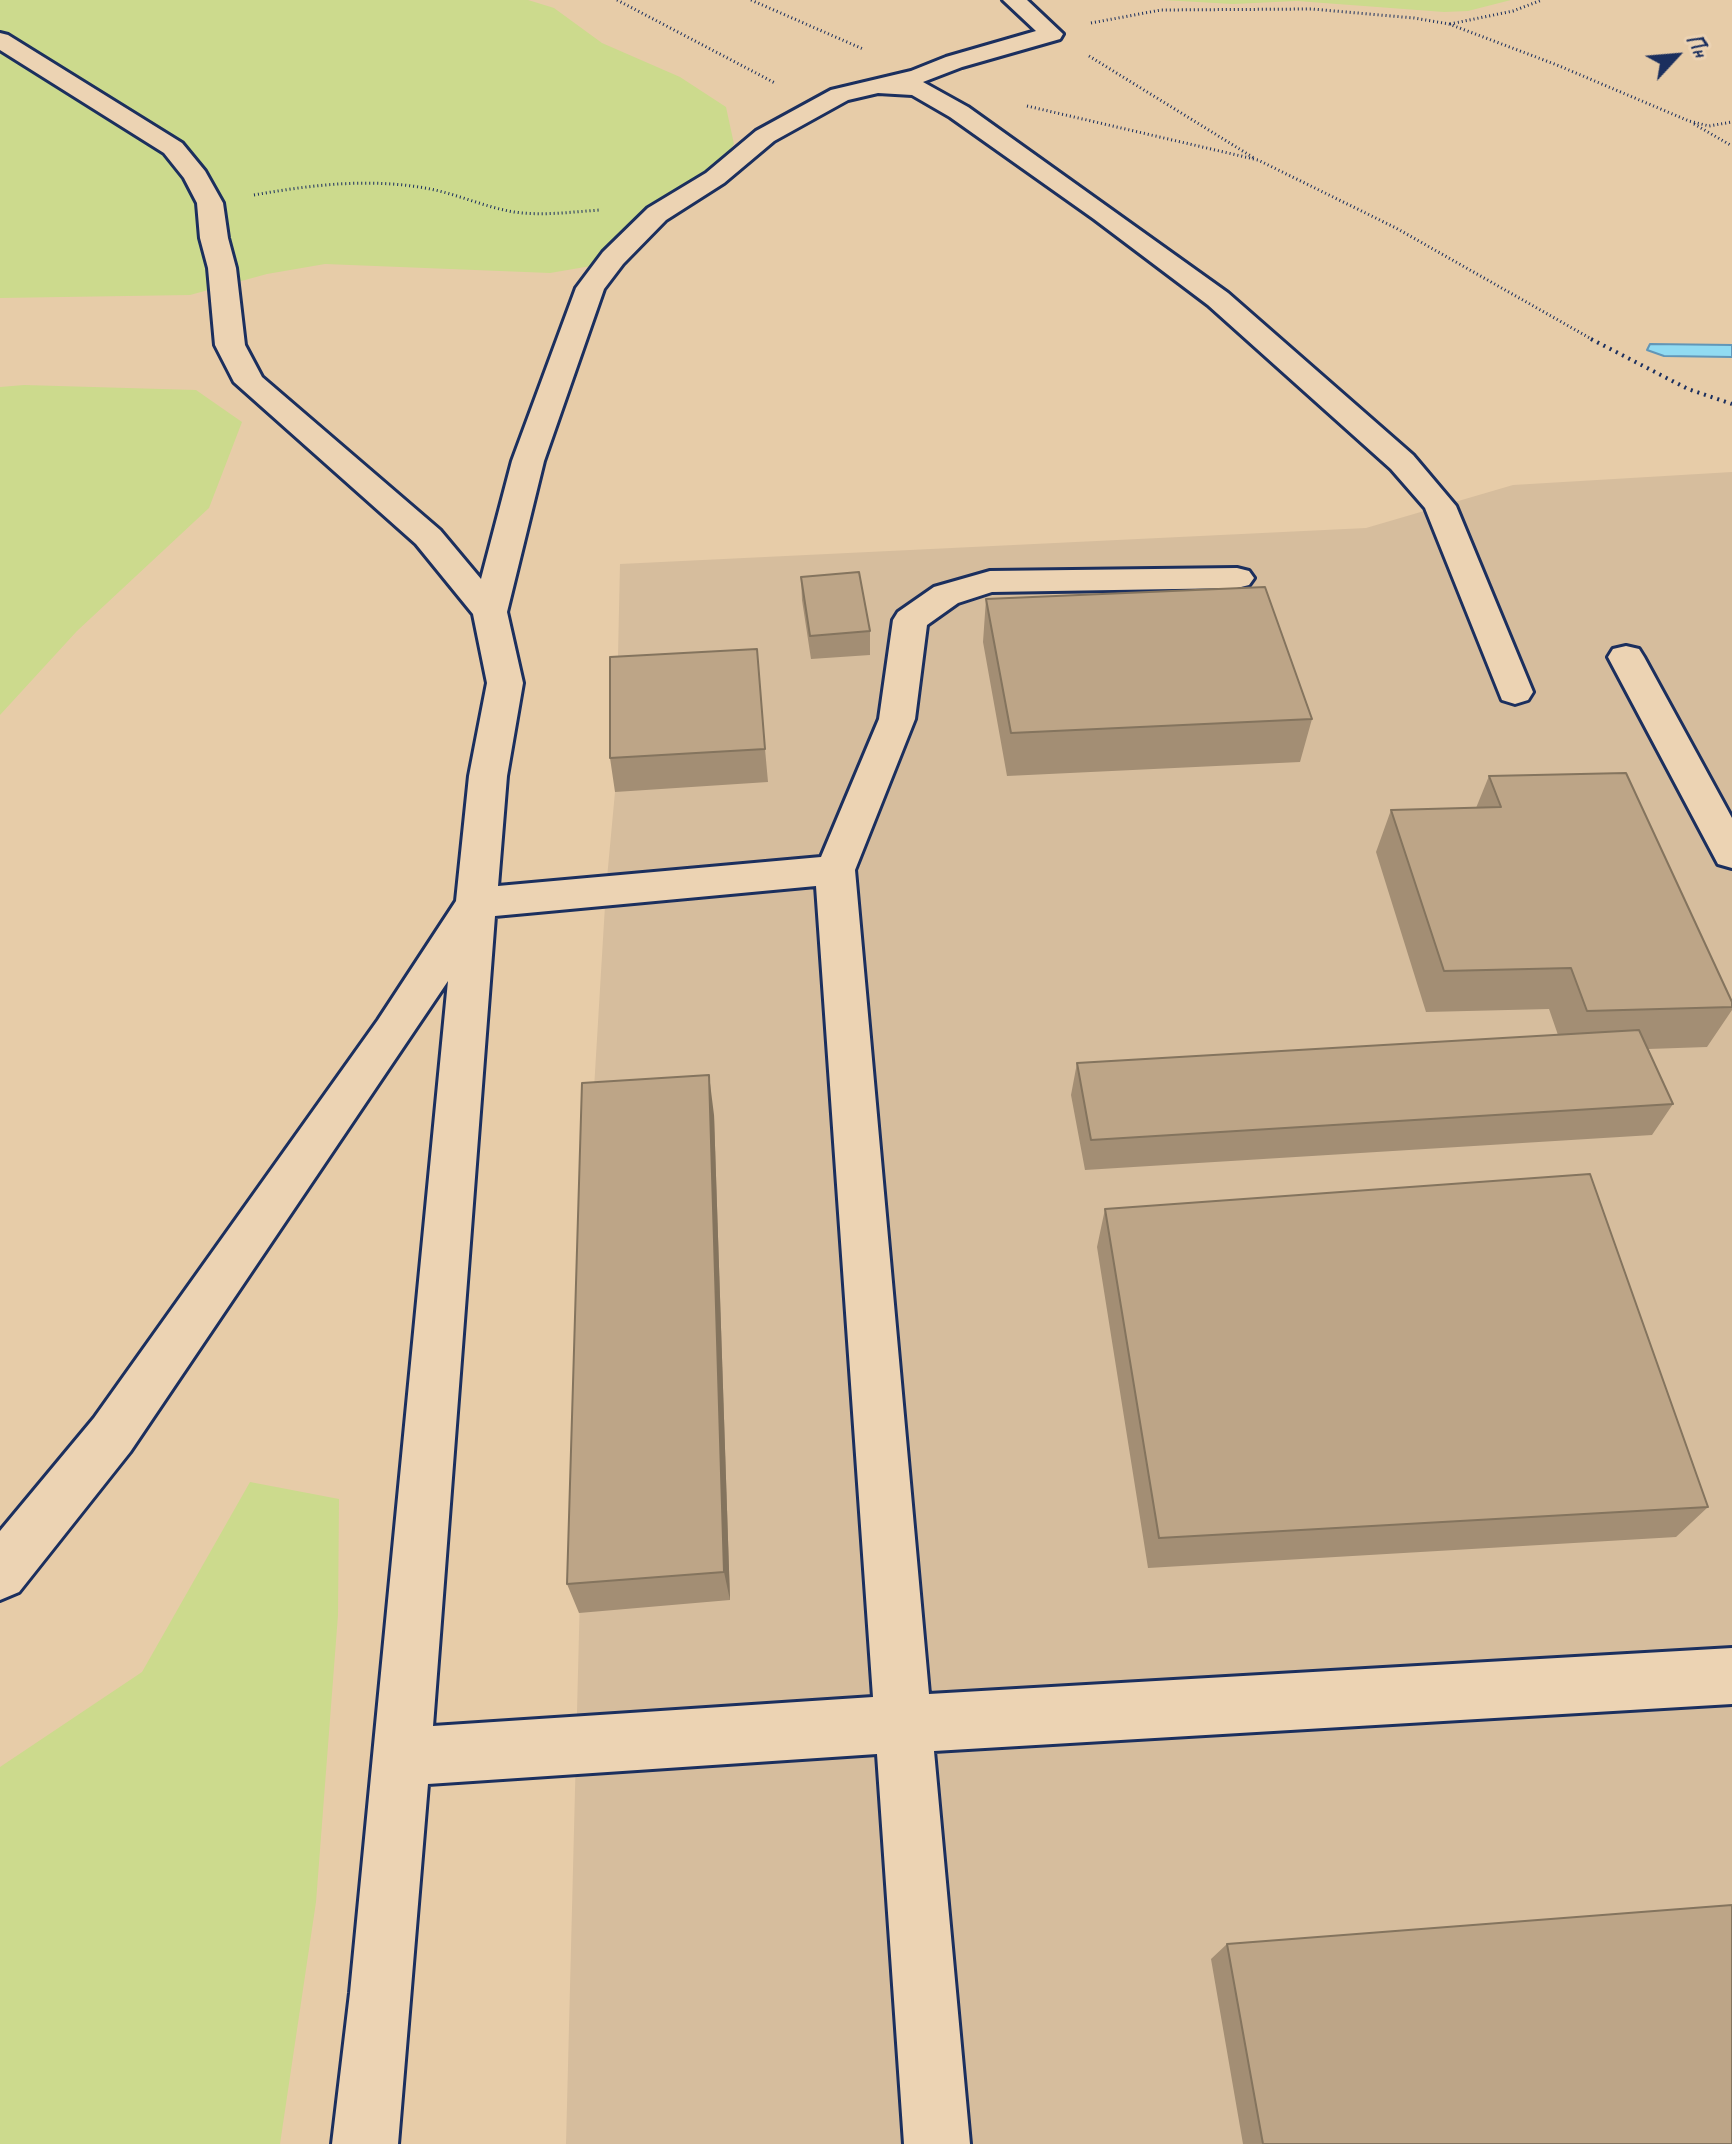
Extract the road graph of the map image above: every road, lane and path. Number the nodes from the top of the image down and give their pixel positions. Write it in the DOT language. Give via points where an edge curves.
graph roads {
  1 [pos="617,0"];
  2 [pos="751,0"];
  3 [pos="1542,0"];
  4 [pos="1000,12"];
  5 [pos="1449,24"];
  6 [pos="1052,34"];
  7 [pos="0,40"];
  8 [pos="919,76"];
  9 [pos="876,86"];
  10 [pos="824,103"];
  11 [pos="1027,106"];
  12 [pos="1689,121"];
  13 [pos="1732,122"];
  14 [pos="1732,146"];
  15 [pos="1258,160"];
  16 [pos="210,203"];
  17 [pos="657,214"];
  18 [pos="1732,404"];
  19 [pos="1237,578"];
  20 [pos="490,612"];
  21 [pos="1626,657"];
  22 [pos="1515,692"];
  23 [pos="1732,854"];
  24 [pos="835,870"];
  25 [pos="476,903"];
  26 [pos="0,1573"];
  27 [pos="1732,1676"];
  28 [pos="901,1724"];
  29 [pos="402,1757"];
  30 [pos="365,2144"];
  31 [pos="937,2144"];
  1 -- 10 [label="path" via="763,78"];
  2 -- 8 [label="path"];
  3 -- 5 [label="path"];
  4 -- 6 [label="street"];
  4 -- 8 [label="street"];
  5 -- 6 [label="path" via="1312,9 1161,10"];
  5 -- 12 [label="path"];
  6 -- 8 [label="street"];
  6 -- 15 [label="path"];
  7 -- 16 [label="street" via="173,148"];
  8 -- 9 [label="street"];
  9 -- 10 [label="street"];
  9 -- 22 [label="street" via="917,88 1103,213 1218,299 1402,462 1440,506"];
  10 -- 17 [label="street" via="765,136 715,178"];
  11 -- 15 [label="path"];
  12 -- 13 [label="path" via="1709,126"];
  12 -- 14 [label="path"];
  15 -- 18 [label="path" via="1396,228 1601,345 1688,389"];
  16 -- 17 [label="path" via="301,187 384,184 427,188 526,213"];
  16 -- 20 [label="street" via="230,345 249,382 428,537"];
  17 -- 20 [label="street" via="590,288 528,461"];
  19 -- 24 [label="street" via="990,582 946,595 910,620 897,719"];
  20 -- 25 [label="street" via="505,683 488,776"];
  21 -- 23 [label="street"];
  24 -- 25 [label="street"];
  24 -- 28 [label="street"];
  25 -- 26 [label="street" via="393,1032 112,1435"];
  25 -- 29 [label="street"];
  27 -- 28 [label="street"];
  28 -- 29 [label="street"];
  28 -- 31 [label="street"];
  29 -- 30 [label="street"];
}
